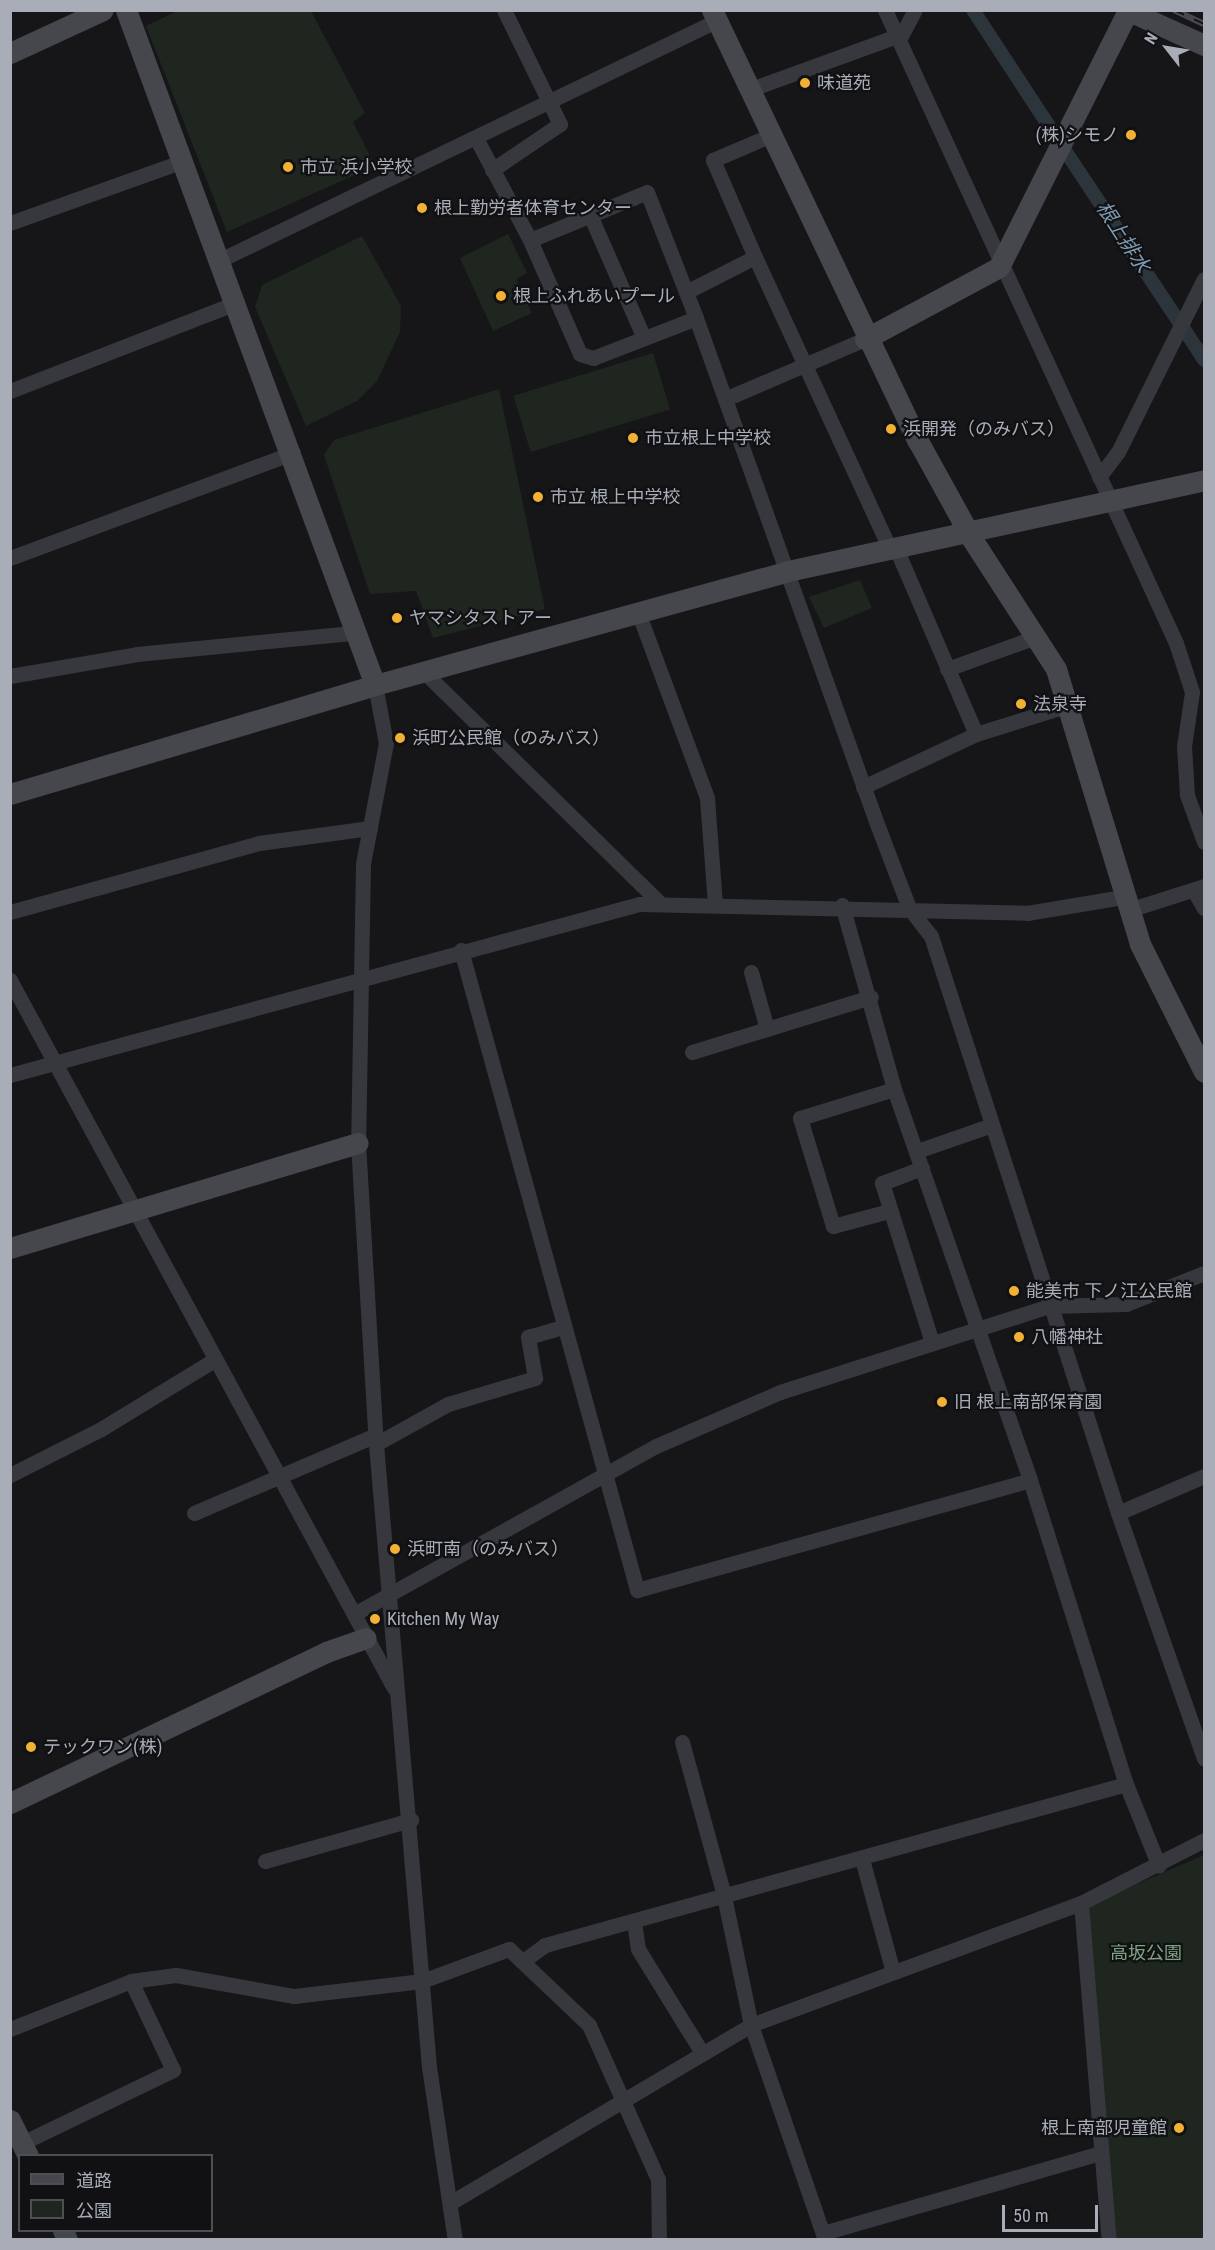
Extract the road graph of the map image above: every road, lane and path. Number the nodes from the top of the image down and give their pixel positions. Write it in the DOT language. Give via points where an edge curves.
graph roads {
  1 [pos="103,10"];
  2 [pos="126,10"];
  3 [pos="504,10"];
  4 [pos="885,10"];
  5 [pos="915,10"];
  6 [pos="1128,11"];
  7 [pos="714,16"];
  8 [pos="895,37"];
  9 [pos="1204,45"];
  10 [pos="10,53"];
  11 [pos="751,89"];
  12 [pos="549,102"];
  13 [pos="769,136"];
  14 [pos="476,138"];
  15 [pos="183,161"];
  16 [pos="492,170"];
  17 [pos="590,215"];
  18 [pos="10,223"];
  19 [pos="530,240"];
  20 [pos="755,257"];
  21 [pos="220,260"];
  22 [pos="999,267"];
  23 [pos="1204,279"];
  24 [pos="686,292"];
  25 [pos="236,303"];
  26 [pos="696,318"];
  27 [pos="644,338"];
  28 [pos="865,339"];
  29 [pos="808,363"];
  30 [pos="10,391"];
  31 [pos="725,399"];
  32 [pos="293,453"];
  33 [pos="1099,477"];
  34 [pos="1204,480"];
  35 [pos="1113,500"];
  36 [pos="967,530"];
  37 [pos="892,546"];
  38 [pos="10,558"];
  39 [pos="788,571"];
  40 [pos="638,612"];
  41 [pos="352,633"];
  42 [pos="1036,637"];
  43 [pos="948,669"];
  44 [pos="423,671"];
  45 [pos="10,676"];
  46 [pos="375,685"];
  47 [pos="1069,705"];
  48 [pos="976,734"];
  49 [pos="863,787"];
  50 [pos="10,794"];
  51 [pos="370,828"];
  52 [pos="1204,843"];
  53 [pos="1199,888"];
  54 [pos="1130,902"];
  55 [pos="661,904"];
  56 [pos="715,904"];
  57 [pos="842,905"];
  58 [pos="909,908"];
  59 [pos="1204,908"];
  60 [pos="10,912"];
  61 [pos="461,951"];
  62 [pos="751,972"];
  63 [pos="363,976"];
  64 [pos="10,980"];
  65 [pos="871,997"];
  66 [pos="767,1029"];
  67 [pos="692,1052"];
  68 [pos="57,1062"];
  69 [pos="1204,1072"];
  70 [pos="10,1075"];
  71 [pos="894,1089"];
  72 [pos="992,1125"];
  73 [pos="358,1143"];
  74 [pos="917,1151"];
  75 [pos="922,1168"];
  76 [pos="135,1209"];
  77 [pos="889,1211"];
  78 [pos="10,1248"];
  79 [pos="1204,1273"];
  80 [pos="1050,1306"];
  81 [pos="564,1327"];
  82 [pos="975,1331"];
  83 [pos="932,1343"];
  84 [pos="214,1360"];
  85 [pos="376,1439"];
  86 [pos="10,1475"];
  87 [pos="279,1476"];
  88 [pos="604,1476"];
  89 [pos="1204,1476"];
  90 [pos="1030,1480"];
  91 [pos="194,1513"];
  92 [pos="1118,1513"];
  93 [pos="390,1594"];
  94 [pos="354,1614"];
  95 [pos="366,1638"];
  96 [pos="397,1693"];
  97 [pos="682,1742"];
  98 [pos="1204,1758"];
  99 [pos="1126,1784"];
  100 [pos="10,1803"];
  101 [pos="411,1820"];
  102 [pos="1204,1840"];
  103 [pos="862,1859"];
  104 [pos="265,1862"];
  105 [pos="1159,1866"];
  106 [pos="724,1896"];
  107 [pos="1081,1903"];
  108 [pos="634,1921"];
  109 [pos="524,1961"];
  110 [pos="893,1972"];
  111 [pos="422,1980"];
  112 [pos="131,1981"];
  113 [pos="751,2025"];
  114 [pos="10,2029"];
  115 [pos="702,2051"];
  116 [pos="623,2099"];
  117 [pos="10,2120"];
  118 [pos="25,2149"];
  119 [pos="1101,2153"];
  120 [pos="450,2203"];
  121 [pos="824,2236"];
  122 [pos="455,2240"];
  123 [pos="659,2240"];
  124 [pos="1109,2240"];
  1 -- 10 [label="street"];
  2 -- 15 [label="street"];
  3 -- 12 [label="street"];
  4 -- 8 [label="street"];
  5 -- 8 [label="street"];
  6 -- 9 [label="street"];
  6 -- 22 [label="street"];
  7 -- 11 [label="street"];
  7 -- 12 [label="street"];
  8 -- 11 [label="street"];
  8 -- 22 [label="street"];
  11 -- 13 [label="street"];
  12 -- 14 [label="street"];
  12 -- 16 [label="street" via="560,123"];
  13 -- 20 [label="street" via="713,160"];
  13 -- 28 [label="street"];
  14 -- 16 [label="street"];
  14 -- 21 [label="street"];
  15 -- 18 [label="street"];
  15 -- 21 [label="street"];
  16 -- 19 [label="street"];
  17 -- 19 [label="street"];
  17 -- 24 [label="street" via="647,192"];
  17 -- 27 [label="street"];
  19 -- 27 [label="street" via="579,354 593,358"];
  20 -- 24 [label="street"];
  20 -- 29 [label="street"];
  21 -- 25 [label="street"];
  22 -- 28 [label="street"];
  22 -- 33 [label="street"];
  23 -- 33 [label="street" via="1118,452"];
  24 -- 26 [label="street"];
  25 -- 30 [label="street"];
  25 -- 32 [label="street"];
  26 -- 27 [label="street"];
  26 -- 31 [label="street"];
  28 -- 29 [label="street"];
  28 -- 36 [label="street"];
  29 -- 31 [label="street"];
  29 -- 37 [label="street"];
  31 -- 39 [label="street"];
  32 -- 38 [label="street"];
  32 -- 41 [label="street" via="333,561"];
  33 -- 35 [label="street"];
  34 -- 35 [label="street"];
  35 -- 36 [label="street"];
  35 -- 52 [label="street" via="1192,692 1184,747 1187,795"];
  36 -- 37 [label="street"];
  36 -- 42 [label="street"];
  37 -- 39 [label="street"];
  37 -- 43 [label="street"];
  39 -- 40 [label="street"];
  39 -- 49 [label="street"];
  40 -- 44 [label="street"];
  40 -- 56 [label="street" via="707,798"];
  41 -- 45 [label="street" via="137,654"];
  41 -- 46 [label="street"];
  42 -- 43 [label="street"];
  42 -- 47 [label="street"];
  43 -- 48 [label="street"];
  44 -- 46 [label="street"];
  44 -- 55 [label="street"];
  46 -- 50 [label="street"];
  46 -- 51 [label="street" via="386,743"];
  47 -- 48 [label="street"];
  47 -- 54 [label="street"];
  48 -- 49 [label="street"];
  49 -- 58 [label="street"];
  51 -- 60 [label="street" via="259,843"];
  51 -- 63 [label="street" via="363,864"];
  53 -- 54 [label="street"];
  53 -- 59 [label="street"];
  54 -- 58 [label="street" via="1027,913"];
  54 -- 69 [label="street" via="1140,944"];
  55 -- 56 [label="street"];
  55 -- 61 [label="street" via="639,904"];
  56 -- 57 [label="street"];
  57 -- 58 [label="street"];
  57 -- 65 [label="street"];
  58 -- 72 [label="street" via="931,936"];
  61 -- 63 [label="street"];
  61 -- 81 [label="street"];
  62 -- 66 [label="street"];
  63 -- 68 [label="street"];
  63 -- 73 [label="street"];
  64 -- 68 [label="street"];
  65 -- 66 [label="street"];
  65 -- 71 [label="street"];
  66 -- 67 [label="street"];
  68 -- 70 [label="street"];
  68 -- 76 [label="street"];
  71 -- 74 [label="street"];
  71 -- 77 [label="street" via="800,1118 833,1226"];
  72 -- 74 [label="street"];
  72 -- 80 [label="street"];
  73 -- 76 [label="street"];
  73 -- 85 [label="street"];
  74 -- 75 [label="street"];
  75 -- 77 [label="street" via="882,1183"];
  75 -- 82 [label="street"];
  76 -- 78 [label="street"];
  76 -- 84 [label="street"];
  77 -- 83 [label="street"];
  79 -- 80 [label="street" via="1126,1304"];
  80 -- 82 [label="street"];
  80 -- 92 [label="street"];
  81 -- 85 [label="street" via="528,1337 536,1378 448,1404"];
  81 -- 88 [label="street"];
  82 -- 83 [label="street"];
  82 -- 90 [label="street"];
  83 -- 88 [label="street" via="780,1392"];
  84 -- 86 [label="street" via="101,1429"];
  84 -- 87 [label="street"];
  85 -- 87 [label="street"];
  85 -- 93 [label="street"];
  87 -- 91 [label="street"];
  87 -- 94 [label="street"];
  88 -- 90 [label="street" via="637,1590"];
  88 -- 93 [label="street"];
  89 -- 92 [label="street"];
  90 -- 99 [label="street"];
  92 -- 98 [label="street"];
  93 -- 94 [label="street"];
  93 -- 96 [label="street"];
  94 -- 95 [label="street"];
  95 -- 96 [label="street"];
  95 -- 100 [label="street" via="316,1657"];
  96 -- 101 [label="street"];
  97 -- 106 [label="street"];
  99 -- 103 [label="street"];
  99 -- 105 [label="street"];
  101 -- 104 [label="street"];
  101 -- 111 [label="street"];
  102 -- 105 [label="street"];
  103 -- 106 [label="street"];
  103 -- 110 [label="street"];
  105 -- 107 [label="street"];
  106 -- 108 [label="street"];
  106 -- 113 [label="street"];
  107 -- 110 [label="street"];
  107 -- 119 [label="street"];
  108 -- 109 [label="street" via="545,1946"];
  108 -- 115 [label="street" via="638,1949"];
  109 -- 111 [label="street" via="500,1949"];
  109 -- 116 [label="street" via="589,2025"];
  110 -- 113 [label="street"];
  111 -- 112 [label="street" via="294,1996 177,1975"];
  111 -- 120 [label="street" via="434,2115"];
  112 -- 114 [label="street"];
  112 -- 118 [label="street" via="173,2070"];
  113 -- 115 [label="street"];
  113 -- 121 [label="street"];
  115 -- 116 [label="street"];
  116 -- 120 [label="street"];
  116 -- 123 [label="street" via="658,2179"];
  117 -- 118 [label="street"];
  119 -- 121 [label="street"];
  119 -- 124 [label="street"];
  120 -- 122 [label="street"];
}
